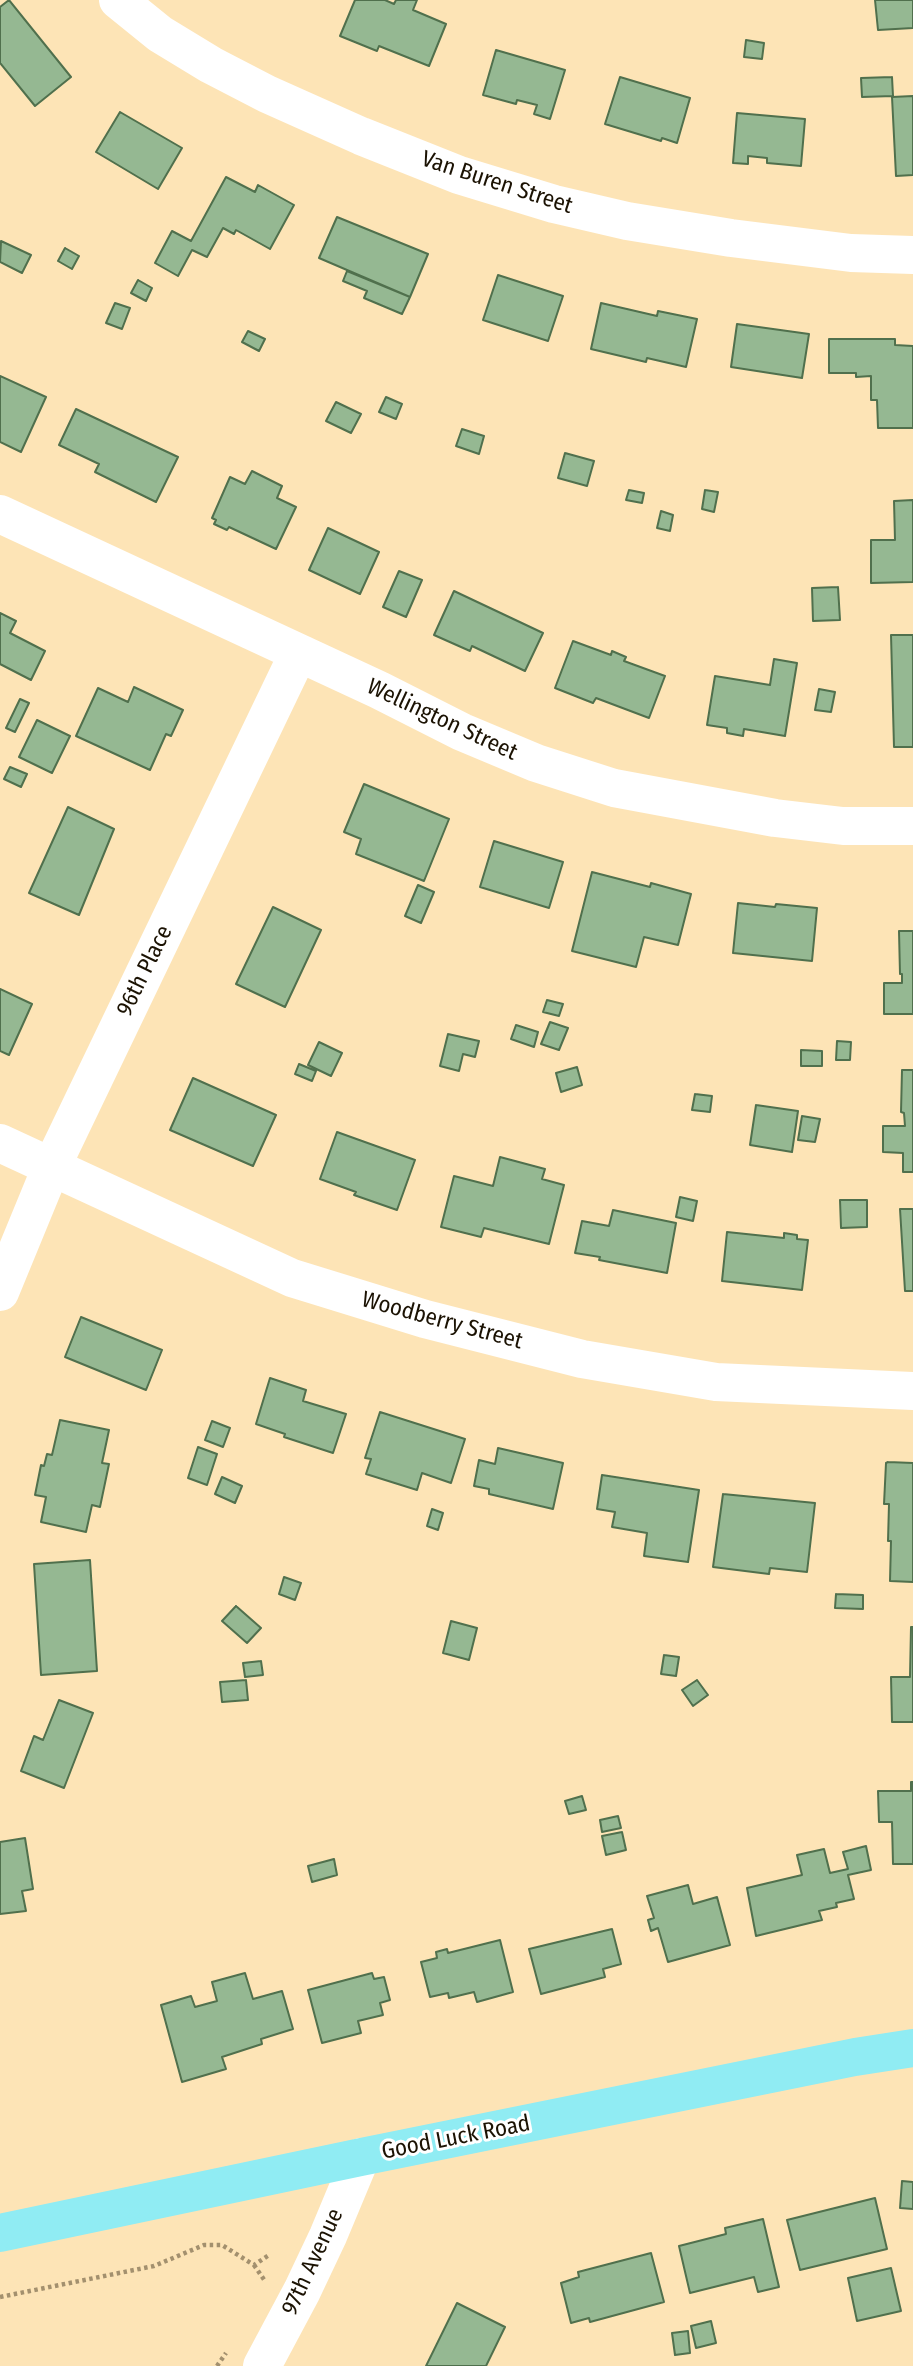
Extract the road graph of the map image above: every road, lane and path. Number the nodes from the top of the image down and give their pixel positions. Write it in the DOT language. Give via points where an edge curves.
graph roads {
  1 [pos="118,0"];
  2 [pos="913,255"];
  3 [pos="0,514"];
  4 [pos="298,654"];
  5 [pos="913,826"];
  6 [pos="0,1143"];
  7 [pos="51,1168"];
  8 [pos="0,1292"];
  9 [pos="913,1391"];
  10 [pos="913,2048"];
  11 [pos="361,2157"];
  12 [pos="0,2232"];
  13 [pos="269,2255"];
  14 [pos="0,2297"];
  15 [pos="262,2366"];
  1 -- 2 [label="street, Van Buren Street" via="160,34 223,71 361,136 458,175 627,221 838,251"];
  3 -- 4 [label="street, Wellington Street"];
  4 -- 5 [label="street, Wellington Street" via="462,733 614,788 775,818 843,826"];
  4 -- 7 [label="street, 96th Place"];
  6 -- 7 [label="street, Woodberry Street"];
  7 -- 8 [label="street, 96th Place"];
  7 -- 9 [label="street, Woodberry Street" via="292,1278 425,1319 582,1359 716,1382"];
  10 -- 11 [label="main road, Good Luck Road"];
  11 -- 12 [label="main road, Good Luck Road"];
  11 -- 15 [label="street, 97th Avenue" via="313,2269"];
  13 -- 14 [label="path" via="254,2265 222,2245 204,2245 154,2266"];
}
